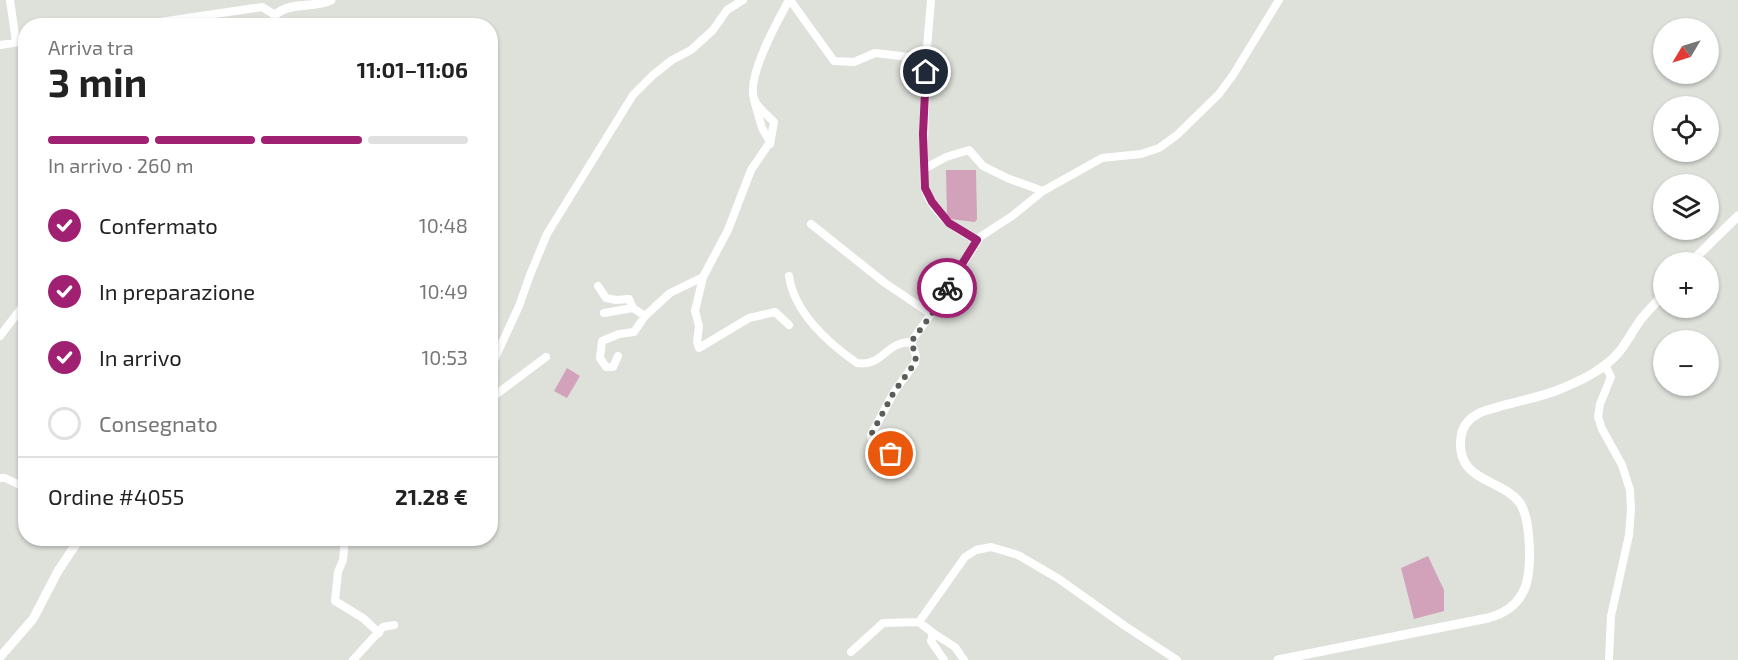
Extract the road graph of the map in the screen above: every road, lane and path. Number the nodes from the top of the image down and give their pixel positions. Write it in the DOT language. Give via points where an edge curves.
graph roads {
  1 [pos="10,0"];
  2 [pos="331,0"];
  3 [pos="743,0"];
  4 [pos="790,0"];
  5 [pos="931,0"];
  6 [pos="1279,0"];
  7 [pos="262,4"];
  8 [pos="275,15"];
  9 [pos="180,18"];
  10 [pos="275,18"];
  11 [pos="16,42"];
  12 [pos="0,45"];
  13 [pos="926,59"];
  14 [pos="754,100"];
  15 [pos="770,142"];
  16 [pos="768,153"];
  17 [pos="924,169"];
  18 [pos="1043,191"];
  19 [pos="1738,216"];
  20 [pos="811,224"];
  21 [pos="977,240"];
  22 [pos="1701,252"];
  23 [pos="789,276"];
  24 [pos="703,277"];
  25 [pos="598,286"];
  26 [pos="1653,306"];
  27 [pos="633,308"];
  28 [pos="18,312"];
  29 [pos="604,313"];
  30 [pos="932,314"];
  31 [pos="645,316"];
  32 [pos="789,325"];
  33 [pos="0,336"];
  34 [pos="911,342"];
  35 [pos="498,352"];
  36 [pos="618,356"];
  37 [pos="546,357"];
  38 [pos="1605,365"];
  39 [pos="498,393"];
  40 [pos="895,450"];
  41 [pos="0,478"];
  42 [pos="18,484"];
  43 [pos="75,546"];
  44 [pos="344,546"];
  45 [pos="919,621"];
  46 [pos="394,625"];
  47 [pos="378,633"];
  48 [pos="933,633"];
  49 [pos="851,652"];
  50 [pos="0,657"];
  51 [pos="353,660"];
  52 [pos="944,660"];
  53 [pos="964,660"];
  54 [pos="1177,660"];
  55 [pos="1278,660"];
  56 [pos="1609,660"];
  1 -- 11 [label="street"];
  2 -- 8 [label="street" via="287,7"];
  3 -- 35 [label="street" via="728,10 692,50 672,60 633,95 548,234"];
  4 -- 13 [label="street" via="834,61 854,62 875,53"];
  4 -- 14 [label="street" via="752,82"];
  5 -- 13 [label="street"];
  6 -- 18 [label="street" via="1219,94 1177,135 1159,148 1141,154 1102,158"];
  7 -- 8 [label="street"];
  7 -- 9 [label="street"];
  8 -- 10 [label="street"];
  11 -- 12 [label="street"];
  13 -- 17 [label="street"];
  14 -- 15 [label="street"];
  14 -- 15 [label="street" via="774,122"];
  15 -- 16 [label="street"];
  15 -- 24 [label="street" via="751,170 728,230"];
  17 -- 18 [label="street" via="969,150 983,166"];
  17 -- 21 [label="street" via="925,188 932,202 949,223"];
  18 -- 21 [label="street"];
  19 -- 22 [label="street"];
  20 -- 30 [label="street" via="885,283"];
  21 -- 30 [label="street"];
  23 -- 34 [label="street" via="796,301 814,325 857,363 875,362 895,344"];
  24 -- 31 [label="street" via="670,293"];
  24 -- 32 [label="street" via="695,311 699,348 749,318 775,312"];
  25 -- 27 [label="street" via="606,298 629,299"];
  26 -- 38 [label="street"];
  27 -- 29 [label="street"];
  27 -- 31 [label="street"];
  28 -- 33 [label="street"];
  30 -- 34 [label="street"];
  31 -- 36 [label="street" via="634,332 602,341 600,358 606,367 614,367"];
  34 -- 40 [label="street" via="915,363 871,435 874,447 891,454"];
  37 -- 39 [label="street"];
  38 -- 55 [label="street" via="1558,390 1478,413 1463,429 1461,450 1471,470 1514,497 1528,522 1527,582 1511,607 1488,618"];
  38 -- 56 [label="street" via="1611,380 1600,404 1599,421 1621,461 1631,509 1611,616"];
  41 -- 42 [label="street"];
  43 -- 50 [label="street" via="33,619"];
  44 -- 47 [label="street" via="334,601 363,618"];
  45 -- 48 [label="street"];
  45 -- 49 [label="street" via="883,623"];
  45 -- 54 [label="street" via="967,555 995,548 1018,555 1059,579"];
  46 -- 47 [label="street" via="382,627"];
  47 -- 51 [label="street"];
  48 -- 52 [label="street" via="931,641"];
  48 -- 53 [label="street" via="957,648"];
}
